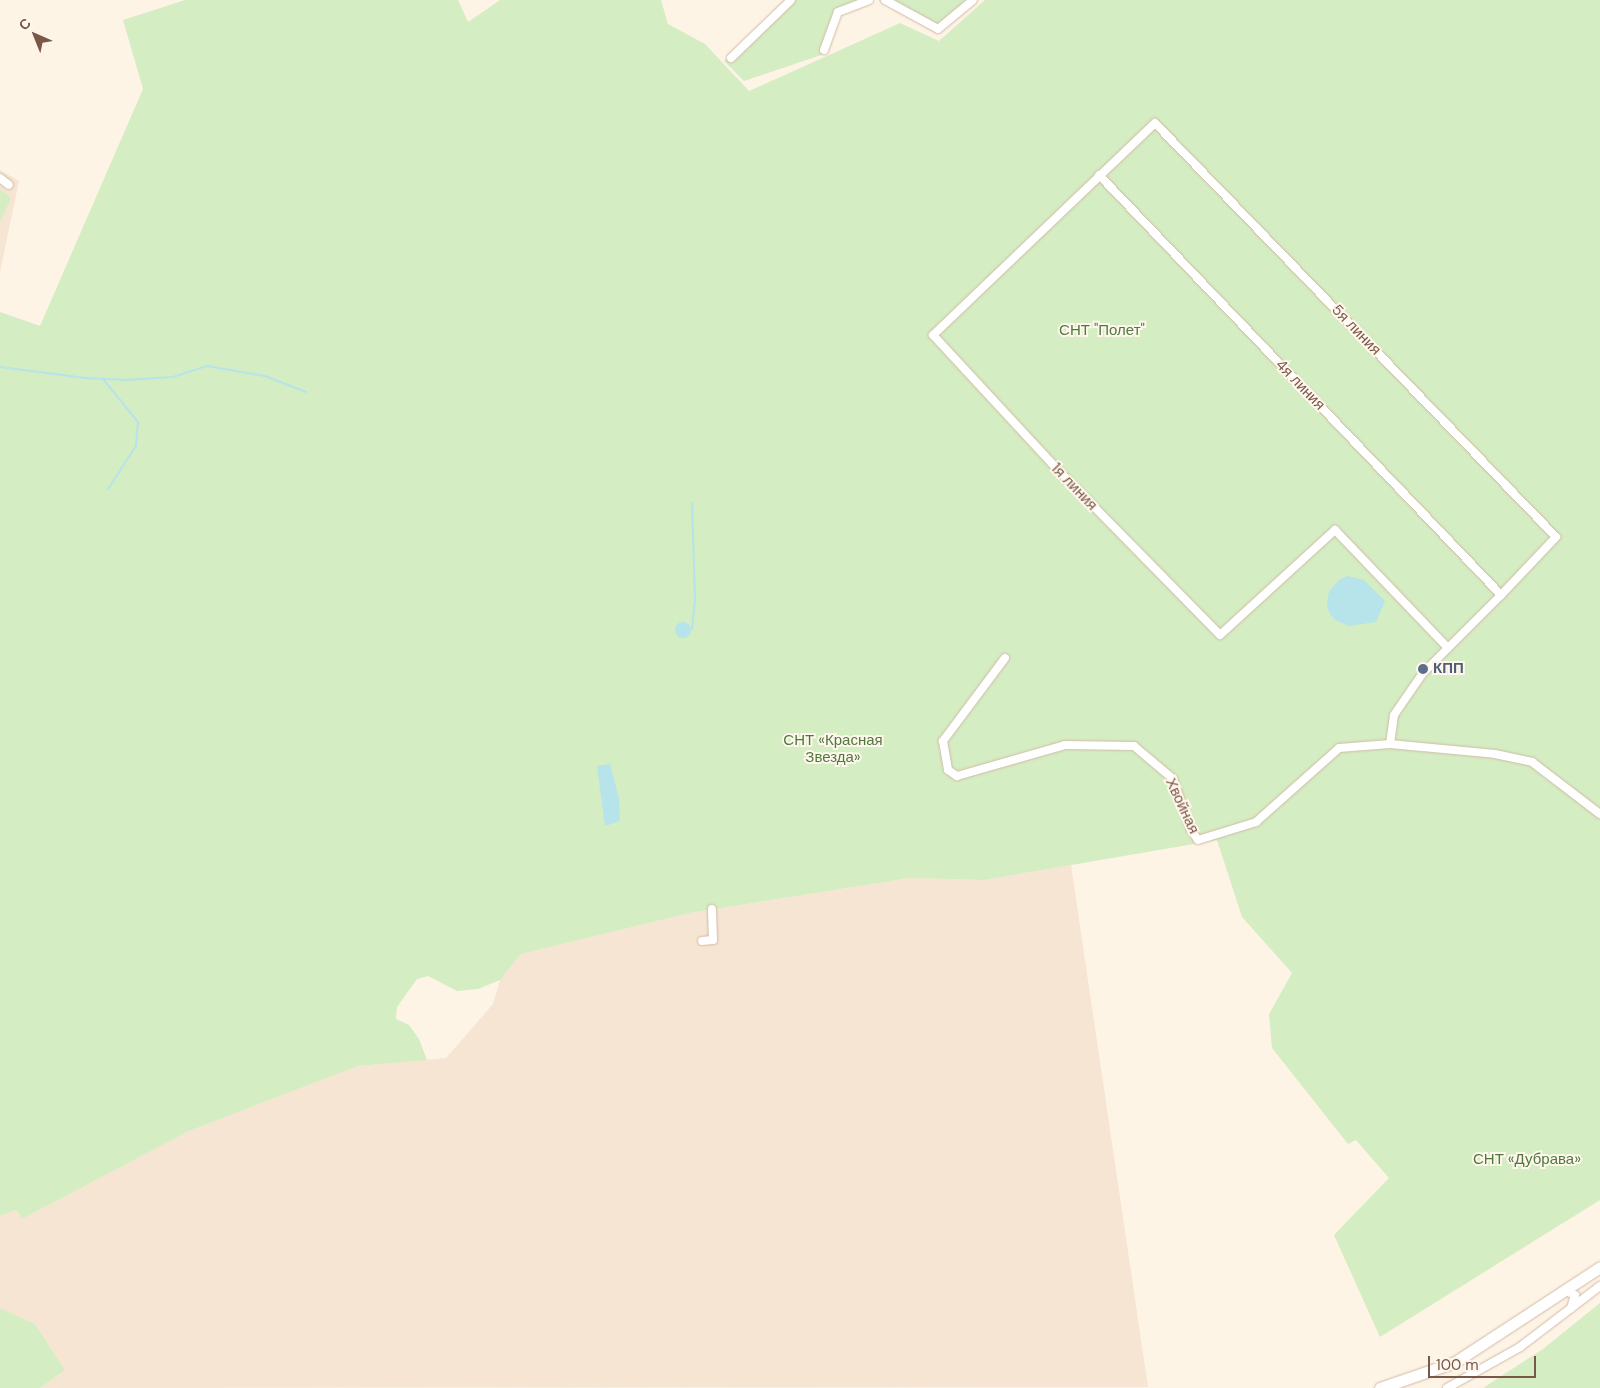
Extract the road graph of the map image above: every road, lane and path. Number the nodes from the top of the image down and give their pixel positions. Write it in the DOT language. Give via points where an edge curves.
graph roads {
  1 [pos="791,0"];
  2 [pos="869,0"];
  3 [pos="885,0"];
  4 [pos="973,0"];
  5 [pos="824,50"];
  6 [pos="731,58"];
  7 [pos="1100,175"];
  8 [pos="0,178"];
  9 [pos="9,185"];
  10 [pos="1501,594"];
  11 [pos="1448,648"];
  12 [pos="1005,658"];
  13 [pos="1390,744"];
  14 [pos="1600,814"];
  15 [pos="712,909"];
  16 [pos="702,941"];
  17 [pos="1600,1267"];
  18 [pos="1600,1286"];
  19 [pos="1566,1291"];
  20 [pos="1566,1313"];
  21 [pos="1380,1388"];
  22 [pos="1447,1388"];
  1 -- 6 [label="street"];
  2 -- 5 [label="street" via="838,12"];
  3 -- 4 [label="street" via="938,29"];
  7 -- 10 [label="street, 4я линия"];
  7 -- 10 [label="street, 5я линия" via="1155,123 1556,537"];
  7 -- 11 [label="street, 1я линия" via="933,335 1067,480 1220,636 1335,530"];
  8 -- 9 [label="street"];
  10 -- 11 [label="street"];
  11 -- 13 [label="street" via="1423,673 1394,715"];
  12 -- 13 [label="street, Хвойная" via="943,741 948,770 957,776 1065,745 1134,746 1173,779 1191,830 1198,840 1256,822 1339,748"];
  13 -- 14 [label="street" via="1495,754 1532,762"];
  15 -- 16 [label="street" via="713,940"];
  17 -- 19 [label="main road"];
  18 -- 20 [label="street"];
  19 -- 20 [label="street" via="1573,1292 1575,1299"];
  19 -- 21 [label="main road" via="1455,1362"];
  20 -- 22 [label="street" via="1520,1346"];
}
